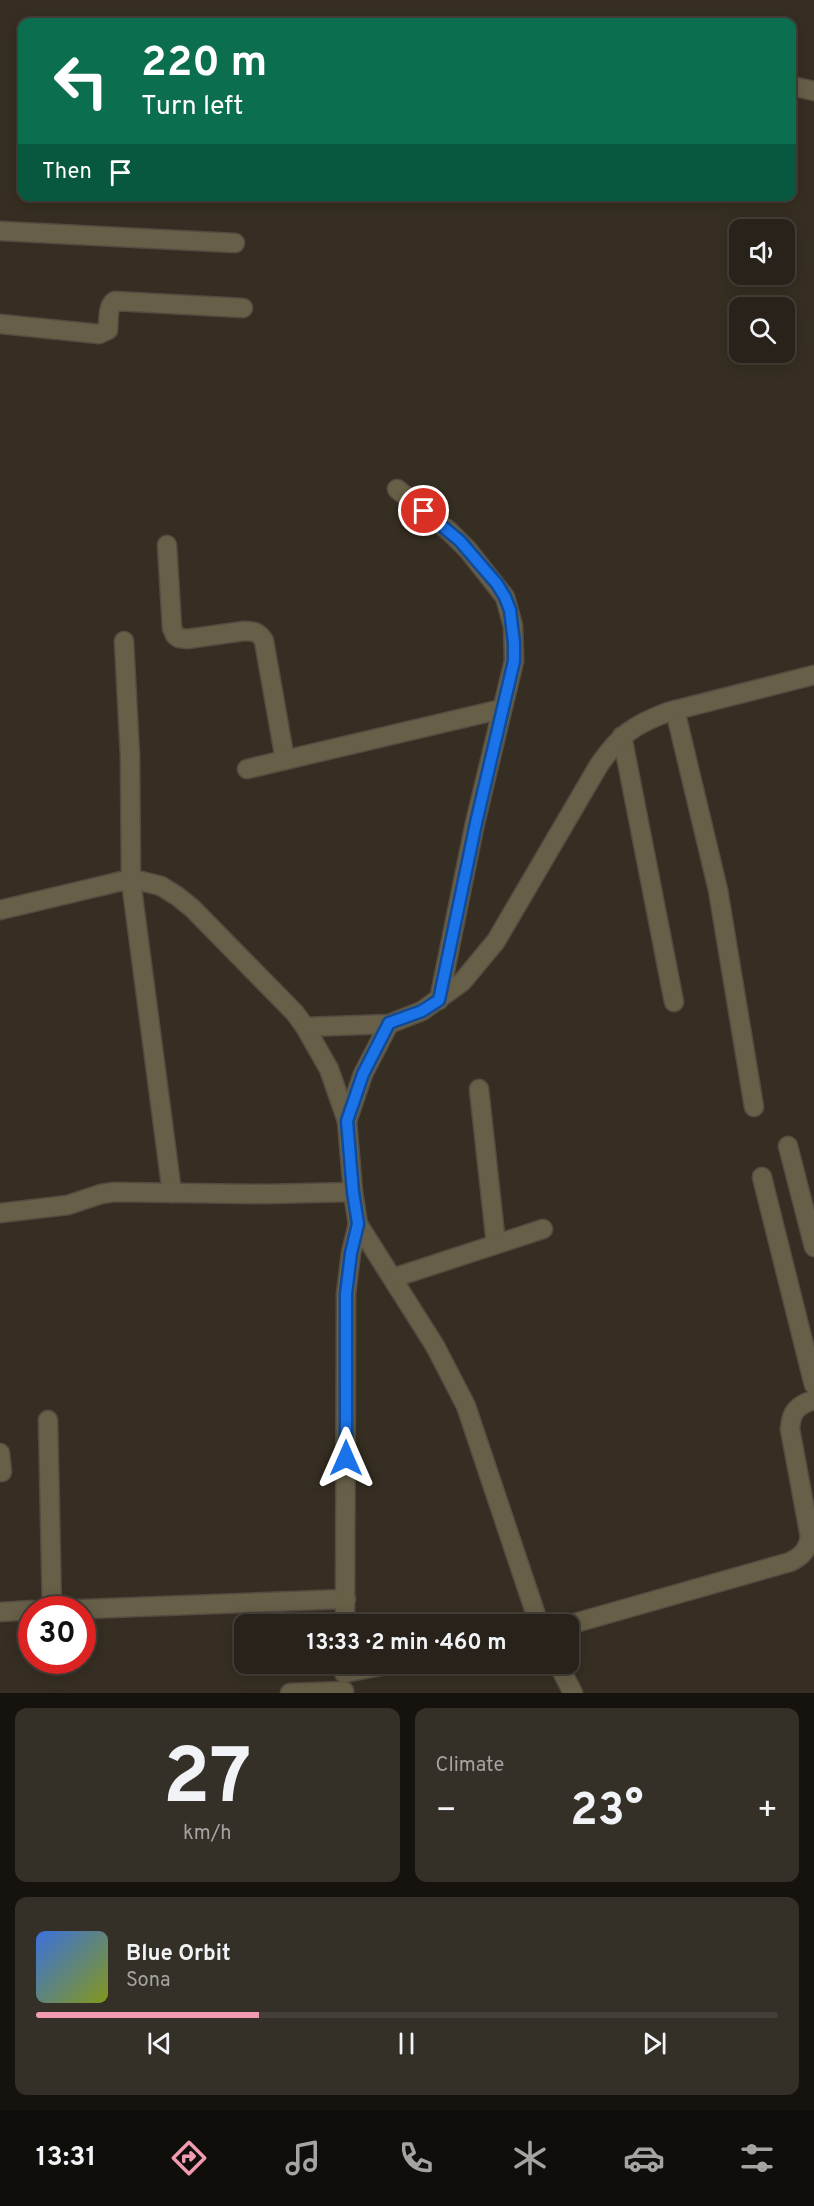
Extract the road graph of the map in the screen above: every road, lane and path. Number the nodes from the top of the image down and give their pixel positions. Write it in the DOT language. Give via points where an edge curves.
graph roads {
  1 [pos="796,87"];
  2 [pos="814,91"];
  3 [pos="0,231"];
  4 [pos="235,243"];
  5 [pos="243,308"];
  6 [pos="0,324"];
  7 [pos="397,489"];
  8 [pos="167,545"];
  9 [pos="124,641"];
  10 [pos="814,675"];
  11 [pos="502,710"];
  12 [pos="675,710"];
  13 [pos="622,736"];
  14 [pos="285,760"];
  15 [pos="247,769"];
  16 [pos="131,881"];
  17 [pos="0,910"];
  18 [pos="439,1000"];
  19 [pos="674,1002"];
  20 [pos="389,1023"];
  21 [pos="305,1027"];
  22 [pos="479,1089"];
  23 [pos="754,1107"];
  24 [pos="347,1121"];
  25 [pos="788,1146"];
  26 [pos="762,1177"];
  27 [pos="172,1192"];
  28 [pos="353,1192"];
  29 [pos="0,1214"];
  30 [pos="358,1224"];
  31 [pos="543,1229"];
  32 [pos="496,1244"];
  33 [pos="814,1247"];
  34 [pos="393,1278"];
  35 [pos="814,1385"];
  36 [pos="814,1400"];
  37 [pos="48,1420"];
  38 [pos="0,1453"];
  39 [pos="2,1472"];
  40 [pos="52,1596"];
  41 [pos="346,1599"];
  42 [pos="96,1609"];
  43 [pos="18,1611"];
  44 [pos="0,1612"];
  45 [pos="345,1614"];
  46 [pos="536,1614"];
  47 [pos="579,1622"];
  48 [pos="362,1674"];
  49 [pos="563,1674"];
  50 [pos="344,1680"];
  51 [pos="290,1693"];
  52 [pos="573,1693"];
  1 -- 2 [label="street"];
  3 -- 4 [label="street"];
  5 -- 6 [label="street" via="115,301 111,303 108,330 99,334"];
  7 -- 11 [label="street" via="460,541 505,597 513,626 514,661"];
  8 -- 14 [label="street" via="175,635 187,639 254,631 264,641"];
  9 -- 16 [label="street"];
  10 -- 12 [label="street"];
  11 -- 14 [label="street"];
  11 -- 18 [label="street"];
  12 -- 13 [label="street" via="648,719"];
  12 -- 23 [label="street" via="718,890"];
  13 -- 18 [label="street" via="599,765 496,941 462,982"];
  13 -- 19 [label="street"];
  14 -- 15 [label="street"];
  16 -- 17 [label="street"];
  16 -- 21 [label="street" via="161,886 192,908 295,1012"];
  16 -- 27 [label="street"];
  18 -- 20 [label="street"];
  20 -- 21 [label="street"];
  20 -- 24 [label="street" via="363,1074"];
  21 -- 24 [label="street" via="329,1069"];
  22 -- 32 [label="street"];
  24 -- 28 [label="street"];
  25 -- 33 [label="street"];
  26 -- 35 [label="street"];
  27 -- 28 [label="street"];
  27 -- 29 [label="street" via="114,1192 69,1205"];
  28 -- 30 [label="street"];
  30 -- 34 [label="street"];
  30 -- 41 [label="street" via="346,1294"];
  31 -- 32 [label="street"];
  32 -- 34 [label="street"];
  34 -- 46 [label="street" via="466,1406"];
  36 -- 47 [label="street" via="797,1407 791,1416 790,1429 810,1537 808,1549 801,1556"];
  37 -- 40 [label="street"];
  38 -- 39 [label="street"];
  41 -- 42 [label="street"];
  41 -- 45 [label="street"];
  43 -- 44 [label="street"];
  48 -- 50 [label="street"];
  49 -- 52 [label="street"];
  50 -- 51 [label="street"];
}
